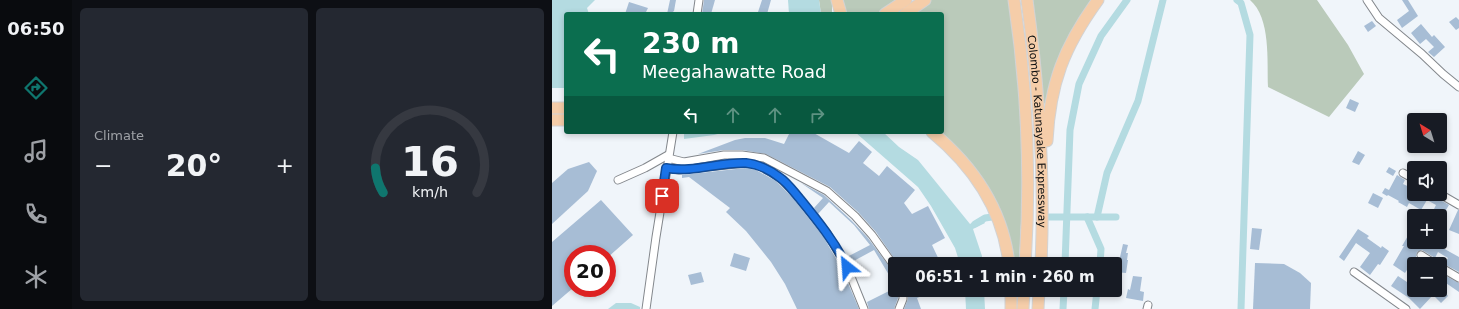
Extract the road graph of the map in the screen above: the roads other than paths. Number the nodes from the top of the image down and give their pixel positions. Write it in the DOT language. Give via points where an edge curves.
graph roads {
  1 [pos="699,0"];
  2 [pos="925,0"];
  3 [pos="1014,0"];
  4 [pos="1027,0"];
  5 [pos="1098,0"];
  6 [pos="1367,0"];
  7 [pos="837,1"];
  8 [pos="908,8"];
  9 [pos="696,12"];
  10 [pos="837,12"];
  11 [pos="840,12"];
  12 [pos="893,12"];
  13 [pos="1459,87"];
  14 [pos="552,108"];
  15 [pos="564,108"];
  16 [pos="552,120"];
  17 [pos="564,120"];
  18 [pos="673,134"];
  19 [pos="934,134"];
  20 [pos="668,156"];
  21 [pos="666,168"];
  22 [pos="1403,173"];
  23 [pos="1407,175"];
  24 [pos="618,180"];
  25 [pos="1447,198"];
  26 [pos="1459,205"];
  27 [pos="1043,206"];
  28 [pos="1421,255"];
  29 [pos="888,257"];
  30 [pos="1008,257"];
  31 [pos="1025,257"];
  32 [pos="1040,257"];
  33 [pos="1424,257"];
  34 [pos="1447,271"];
  35 [pos="1354,272"];
  36 [pos="1459,278"];
  37 [pos="903,297"];
  38 [pos="1011,297"];
  39 [pos="1024,297"];
  40 [pos="1039,297"];
  41 [pos="647,308"];
  42 [pos="864,309"];
  43 [pos="899,309"];
  44 [pos="1011,309"];
  45 [pos="1023,309"];
  46 [pos="1038,309"];
  47 [pos="1406,309"];
  1 -- 9 [label="street"];
  2 -- 8 [label="highway"];
  3 -- 31 [label="highway, Colombo - Katunayake Expressway" via="1022,53 1027,136"];
  4 -- 27 [label="highway, Colombo - Katunayake Expressway" via="1037,82"];
  5 -- 27 [label="highway" via="1072,39 1053,92 1048,119"];
  6 -- 13 [label="street" via="1379,18"];
  7 -- 10 [label="highway"];
  7 -- 11 [label="highway"];
  8 -- 12 [label="highway"];
  14 -- 15 [label="highway"];
  16 -- 17 [label="highway"];
  18 -- 20 [label="street"];
  19 -- 30 [label="highway" via="960,158 981,185 1003,232"];
  20 -- 21 [label="street"];
  20 -- 24 [label="street"];
  20 -- 29 [label="street" via="684,162 724,155 764,158 827,191 855,216"];
  21 -- 41 [label="street"];
  21 -- 42 [label="street" via="679,170 746,163 758,165 780,177 831,238 847,267"];
  22 -- 23 [label="street"];
  25 -- 26 [label="street"];
  27 -- 32 [label="highway, Colombo - Katunayake Expressway"];
  28 -- 33 [label="street"];
  34 -- 36 [label="street"];
  35 -- 47 [label="street"];
  37 -- 43 [label="street"];
  38 -- 44 [label="highway"];
  39 -- 45 [label="highway"];
  40 -- 46 [label="highway"];
}
